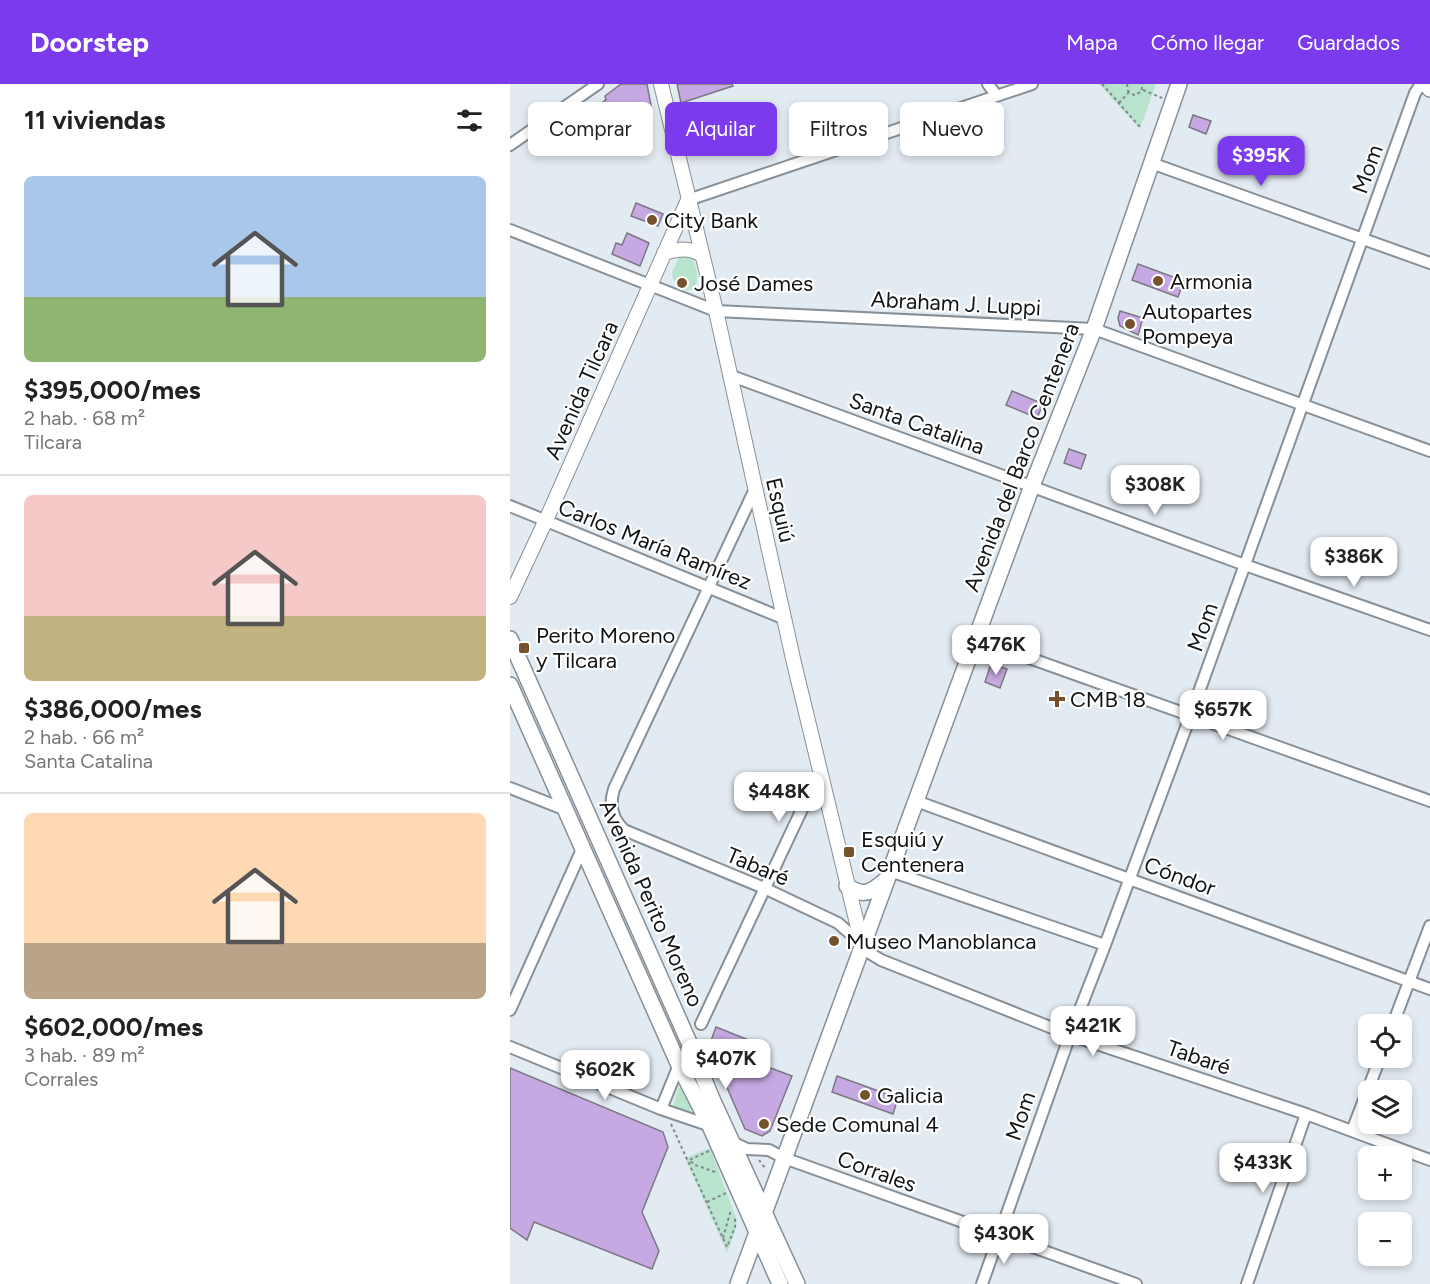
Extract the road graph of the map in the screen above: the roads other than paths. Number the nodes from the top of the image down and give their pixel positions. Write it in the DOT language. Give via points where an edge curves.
graph roads {
  1 [pos="598,84"];
  2 [pos="661,84"];
  3 [pos="988,84"];
  4 [pos="1032,84"];
  5 [pos="1179,84"];
  6 [pos="1421,84"];
  7 [pos="1426,84"];
  8 [pos="1430,89"];
  9 [pos="996,95"];
  10 [pos="511,146"];
  11 [pos="1151,163"];
  12 [pos="688,200"];
  13 [pos="510,230"];
  14 [pos="1362,238"];
  15 [pos="664,253"];
  16 [pos="702,255"];
  17 [pos="1430,263"];
  18 [pos="650,285"];
  19 [pos="716,311"];
  20 [pos="1094,329"];
  21 [pos="729,375"];
  22 [pos="1302,403"];
  23 [pos="1430,451"];
  24 [pos="1032,486"];
  25 [pos="755,489"];
  26 [pos="510,506"];
  27 [pos="546,520"];
  28 [pos="1245,565"];
  29 [pos="710,587"];
  30 [pos="510,597"];
  31 [pos="785,619"];
  32 [pos="1430,630"];
  33 [pos="510,639"];
  34 [pos="976,639"];
  35 [pos="510,685"];
  36 [pos="1191,714"];
  37 [pos="820,771"];
  38 [pos="510,788"];
  39 [pos="916,801"];
  40 [pos="1430,801"];
  41 [pos="566,810"];
  42 [pos="583,848"];
  43 [pos="888,875"];
  44 [pos="1130,879"];
  45 [pos="847,886"];
  46 [pos="764,888"];
  47 [pos="1430,926"];
  48 [pos="862,944"];
  49 [pos="1105,945"];
  50 [pos="1409,981"];
  51 [pos="1430,989"];
  52 [pos="510,1010"];
  53 [pos="1397,1014"];
  54 [pos="701,1024"];
  55 [pos="1070,1035"];
  56 [pos="510,1047"];
  57 [pos="679,1065"];
  58 [pos="1376,1068"];
  59 [pos="661,1109"];
  60 [pos="1306,1114"];
  61 [pos="710,1126"];
  62 [pos="1352,1131"];
  63 [pos="733,1144"];
  64 [pos="784,1158"];
  65 [pos="1430,1160"];
  66 [pos="764,1212"];
  67 [pos="757,1233"];
  68 [pos="999,1236"];
  69 [pos="738,1284"];
  70 [pos="780,1284"];
  71 [pos="797,1284"];
  72 [pos="982,1284"];
  73 [pos="1136,1284"];
  74 [pos="1247,1284"];
  1 -- 10 [label="street"];
  2 -- 12 [label="street, Esquiú"];
  3 -- 9 [label="street"];
  4 -- 9 [label="street"];
  5 -- 11 [label="main road, Avenida del Barco Centenera"];
  6 -- 14 [label="street, Mom"];
  7 -- 8 [label="main road"];
  9 -- 12 [label="street"];
  11 -- 14 [label="street"];
  11 -- 20 [label="main road, Avenida del Barco Centenera"];
  12 -- 15 [label="street, Avenida Tilcara"];
  12 -- 16 [label="street, Esquiú"];
  13 -- 18 [label="street, Abraham J. Luppi"];
  14 -- 17 [label="street"];
  14 -- 22 [label="street, Mom"];
  15 -- 16 [label="street" via="685,249"];
  15 -- 18 [label="street, Avenida Tilcara"];
  16 -- 19 [label="street, Esquiú"];
  18 -- 19 [label="street, Abraham J. Luppi"];
  18 -- 27 [label="street, Avenida Tilcara"];
  19 -- 20 [label="street, Abraham J. Luppi"];
  19 -- 21 [label="street, Esquiú"];
  20 -- 22 [label="street, Abraham J. Luppi"];
  20 -- 24 [label="main road, Avenida del Barco Centenera"];
  21 -- 24 [label="street, Santa Catalina"];
  21 -- 25 [label="street, Esquiú"];
  22 -- 23 [label="street, Abraham J. Luppi"];
  22 -- 28 [label="street, Mom"];
  24 -- 28 [label="street, Santa Catalina"];
  24 -- 34 [label="main road, Avenida del Barco Centenera"];
  25 -- 29 [label="street"];
  25 -- 31 [label="street, Esquiú"];
  26 -- 27 [label="street, Carlos María Ramírez"];
  27 -- 29 [label="street, Carlos María Ramírez"];
  27 -- 30 [label="street, Avenida Tilcara"];
  28 -- 32 [label="street, Santa Catalina"];
  28 -- 36 [label="street, Mom"];
  29 -- 31 [label="street, Carlos María Ramírez"];
  29 -- 46 [label="street, Tabaré" via="610,799 616,822 624,830"];
  31 -- 37 [label="street, Esquiú"];
  33 -- 63 [label="main road, Avenida Perito Moreno"];
  34 -- 36 [label="street"];
  34 -- 39 [label="main road, Avenida del Barco Centenera"];
  35 -- 41 [label="main road, Avenida Perito Moreno"];
  36 -- 40 [label="street"];
  36 -- 44 [label="street, Mom"];
  37 -- 45 [label="street, Esquiú"];
  37 -- 46 [label="street"];
  38 -- 41 [label="street"];
  39 -- 43 [label="main road, Avenida del Barco Centenera"];
  39 -- 44 [label="street, Cóndor"];
  41 -- 42 [label="main road, Avenida Perito Moreno"];
  42 -- 52 [label="street"];
  42 -- 57 [label="main road, Avenida Perito Moreno"];
  43 -- 45 [label="main road" via="877,888 865,893"];
  43 -- 48 [label="main road, Avenida del Barco Centenera"];
  43 -- 49 [label="street"];
  44 -- 49 [label="street, Mom"];
  44 -- 50 [label="street, Cóndor"];
  45 -- 48 [label="street, Esquiú"];
  46 -- 48 [label="street, Tabaré" via="838,923"];
  46 -- 54 [label="street"];
  47 -- 50 [label="street"];
  48 -- 55 [label="street, Tabaré" via="881,960"];
  48 -- 64 [label="main road, Avenida del Barco Centenera"];
  49 -- 55 [label="street, Mom"];
  50 -- 51 [label="street, Cóndor"];
  50 -- 53 [label="street"];
  55 -- 60 [label="street, Tabaré"];
  55 -- 68 [label="street, Mom"];
  56 -- 59 [label="street, Corrales"];
  57 -- 59 [label="street"];
  57 -- 61 [label="main road, Avenida Perito Moreno"];
  58 -- 62 [label="street"];
  59 -- 61 [label="street, Corrales"];
  60 -- 62 [label="street, Tabaré"];
  60 -- 74 [label="street"];
  61 -- 63 [label="street, Corrales"];
  61 -- 67 [label="main road, Avenida Perito Moreno"];
  62 -- 65 [label="street, Tabaré"];
  63 -- 64 [label="street, Corrales" via="769,1150"];
  63 -- 66 [label="main road, Avenida Perito Moreno"];
  64 -- 66 [label="main road, Avenida del Barco Centenera"];
  64 -- 68 [label="street, Corrales"];
  66 -- 67 [label="main road, Avenida del Barco Centenera"];
  66 -- 71 [label="main road, Avenida Perito Moreno"];
  67 -- 69 [label="main road, Avenida del Barco Centenera"];
  67 -- 70 [label="main road, Avenida Perito Moreno"];
  68 -- 72 [label="street, Mom"];
  68 -- 73 [label="street, Corrales"];
}
